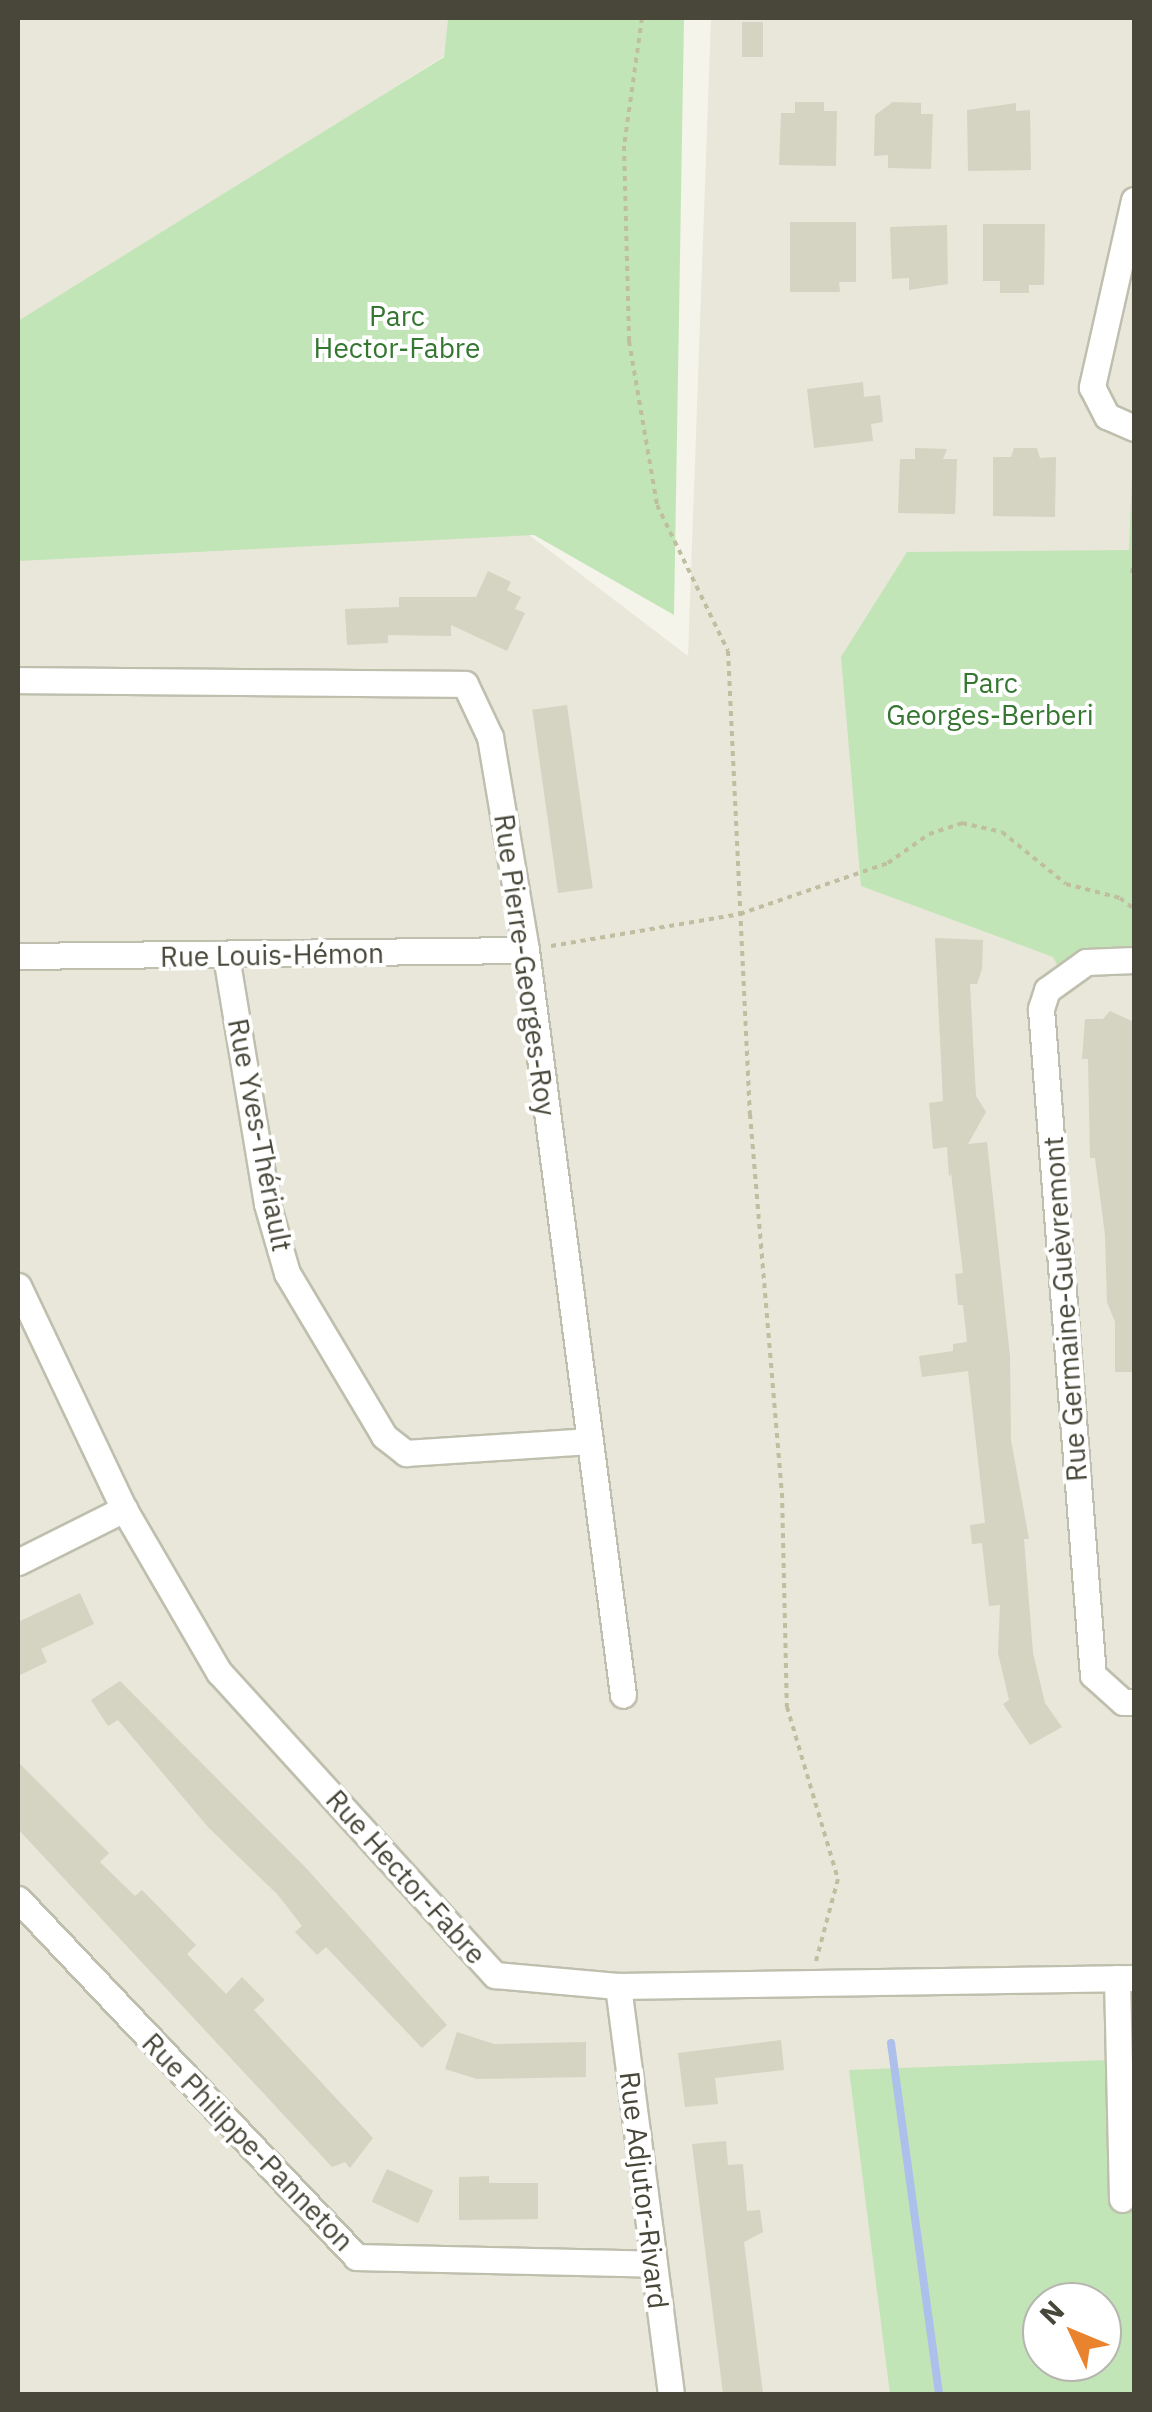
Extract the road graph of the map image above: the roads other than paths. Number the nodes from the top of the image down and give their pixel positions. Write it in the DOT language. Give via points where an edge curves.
graph roads {
  1 [pos="1134,200"];
  2 [pos="1134,428"];
  3 [pos="18,680"];
  4 [pos="526,950"];
  5 [pos="18,956"];
  6 [pos="226,956"];
  7 [pos="1134,960"];
  8 [pos="18,1286"];
  9 [pos="590,1441"];
  10 [pos="124,1509"];
  11 [pos="18,1562"];
  12 [pos="623,1696"];
  13 [pos="1134,1702"];
  14 [pos="18,1899"];
  15 [pos="1126,1978"];
  16 [pos="618,1986"];
  17 [pos="1122,2199"];
  18 [pos="654,2264"];
  19 [pos="671,2394"];
  1 -- 2 [label="street" via="1092,387 1108,416"];
  3 -- 4 [label="street, Rue Pierre-Georges-Roy" via="464,684 490,737"];
  4 -- 6 [label="street, Rue Louis-Hémon"];
  4 -- 9 [label="street, Rue Pierre-Georges-Roy"];
  5 -- 6 [label="street, Rue Louis-Hémon"];
  6 -- 9 [label="street, Rue Yves-Thériault" via="268,1204 287,1273 384,1436 406,1452"];
  7 -- 13 [label="street, Rue Germaine-Guèvremont" via="1086,962 1047,990 1042,1009 1093,1676 1123,1702"];
  8 -- 10 [label="street, Rue Hector-Fabre"];
  9 -- 12 [label="street, Rue Pierre-Georges-Roy"];
  10 -- 11 [label="street"];
  10 -- 16 [label="street, Rue Hector-Fabre" via="218,1672 495,1975"];
  14 -- 18 [label="street, Rue Philippe-Panneton" via="356,2257"];
  15 -- 16 [label="street, Rue Hector-Fabre"];
  15 -- 17 [label="street"];
  16 -- 18 [label="street, Rue Adjutor-Rivard"];
  18 -- 19 [label="street, Rue Adjutor-Rivard"];
}
